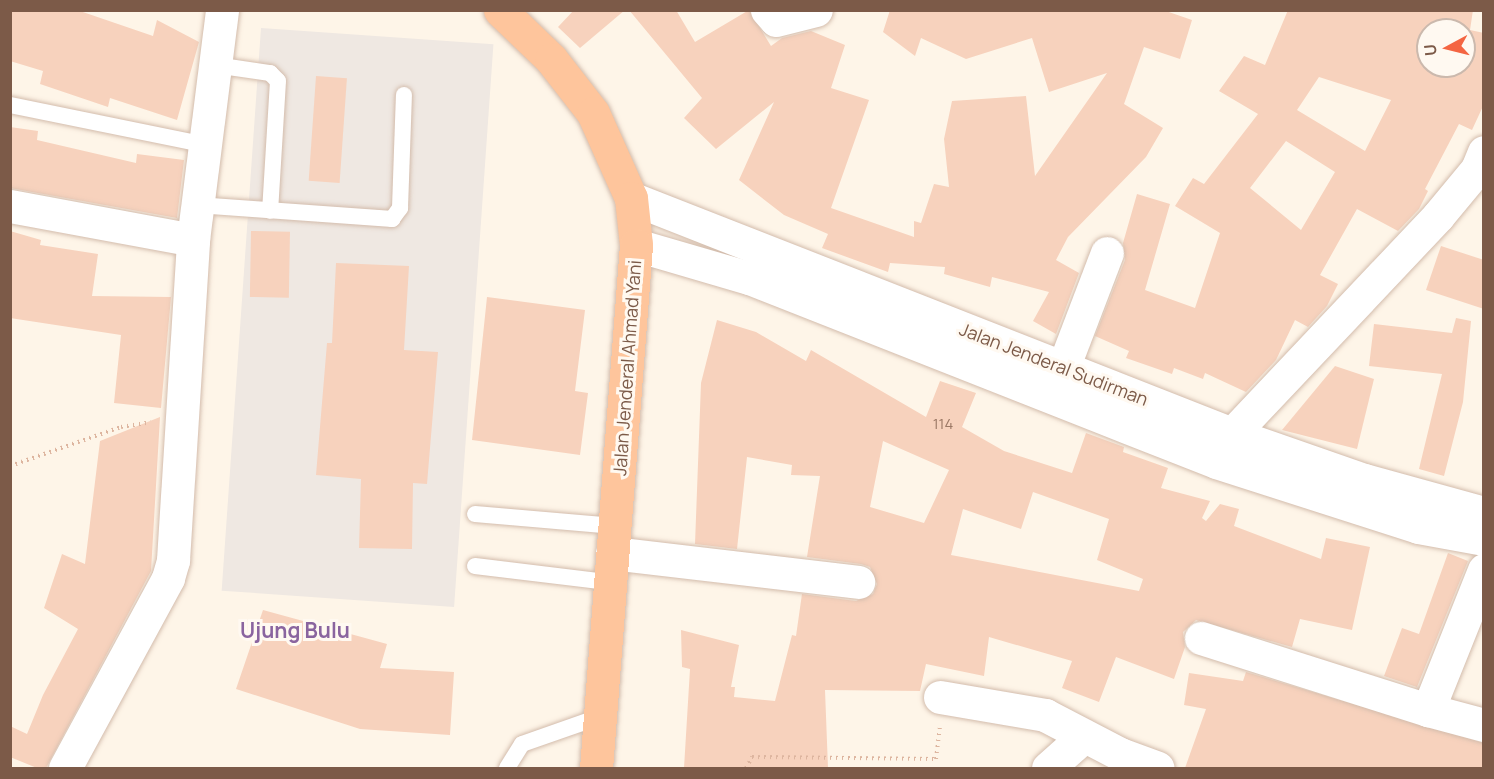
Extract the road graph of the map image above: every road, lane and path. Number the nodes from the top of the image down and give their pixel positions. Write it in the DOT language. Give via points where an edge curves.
graph roads {
  1 [pos="222,10"];
  2 [pos="500,10"];
  3 [pos="767,10"];
  4 [pos="816,10"];
  5 [pos="215,65"];
  6 [pos="404,95"];
  7 [pos="10,105"];
  8 [pos="206,144"];
  9 [pos="1481,166"];
  10 [pos="631,198"];
  11 [pos="197,205"];
  12 [pos="10,206"];
  13 [pos="270,211"];
  14 [pos="193,240"];
  15 [pos="636,245"];
  16 [pos="1107,253"];
  17 [pos="1063,368"];
  18 [pos="181,418"];
  19 [pos="1232,434"];
  20 [pos="1216,462"];
  21 [pos="10,466"];
  22 [pos="1410,509"];
  23 [pos="1484,513"];
  24 [pos="475,514"];
  25 [pos="1484,539"];
  26 [pos="612,554"];
  27 [pos="475,566"];
  28 [pos="1484,570"];
  29 [pos="858,582"];
  30 [pos="1201,638"];
  31 [pos="940,697"];
  32 [pos="1428,710"];
  33 [pos="599,717"];
  34 [pos="1484,725"];
  35 [pos="1084,736"];
  36 [pos="65,768"];
  37 [pos="507,768"];
  38 [pos="596,768"];
  39 [pos="746,768"];
  40 [pos="1048,768"];
  41 [pos="1158,768"];
  1 -- 5 [label="street"];
  2 -- 10 [label="highway, Jalan Jenderal Ahmad Yani" via="551,59 592,113"];
  3 -- 4 [label="street" via="776,20"];
  5 -- 8 [label="street"];
  5 -- 13 [label="lane" via="270,73 278,81"];
  6 -- 13 [label="lane" via="399,208 395,216 388,220"];
  7 -- 8 [label="lane"];
  8 -- 11 [label="street"];
  9 -- 19 [label="street" via="1372,290"];
  10 -- 15 [label="highway, Jalan Jenderal Ahmad Yani"];
  10 -- 17 [label="street, Jalan Jenderal Sudirman"];
  11 -- 13 [label="lane"];
  11 -- 14 [label="street"];
  12 -- 14 [label="street"];
  14 -- 18 [label="street"];
  15 -- 20 [label="street, Jalan Jenderal Sudirman" via="749,278"];
  15 -- 26 [label="highway, Jalan Jenderal Ahmad Yani"];
  16 -- 17 [label="street"];
  17 -- 19 [label="street, Jalan Jenderal Sudirman"];
  18 -- 21 [label="path" via="121,427"];
  18 -- 36 [label="street" via="168,578"];
  19 -- 20 [label="street"];
  19 -- 22 [label="street, Jalan Jenderal Sudirman"];
  20 -- 22 [label="street, Jalan Jenderal Sudirman"];
  22 -- 23 [label="street, Jalan Jenderal Sudirman"];
  22 -- 25 [label="street, Jalan Jenderal Sudirman"];
  24 -- 26 [label="lane"];
  26 -- 27 [label="lane"];
  26 -- 29 [label="street"];
  26 -- 33 [label="highway, Jalan Jenderal Ahmad Yani"];
  28 -- 32 [label="street"];
  30 -- 32 [label="street"];
  31 -- 35 [label="street" via="1045,715"];
  31 -- 39 [label="path" via="936,759 752,757"];
  32 -- 34 [label="street"];
  33 -- 37 [label="lane" via="522,744"];
  33 -- 38 [label="highway, Jalan Jenderal Ahmad Yani"];
  35 -- 40 [label="street"];
  35 -- 41 [label="street"];
}
